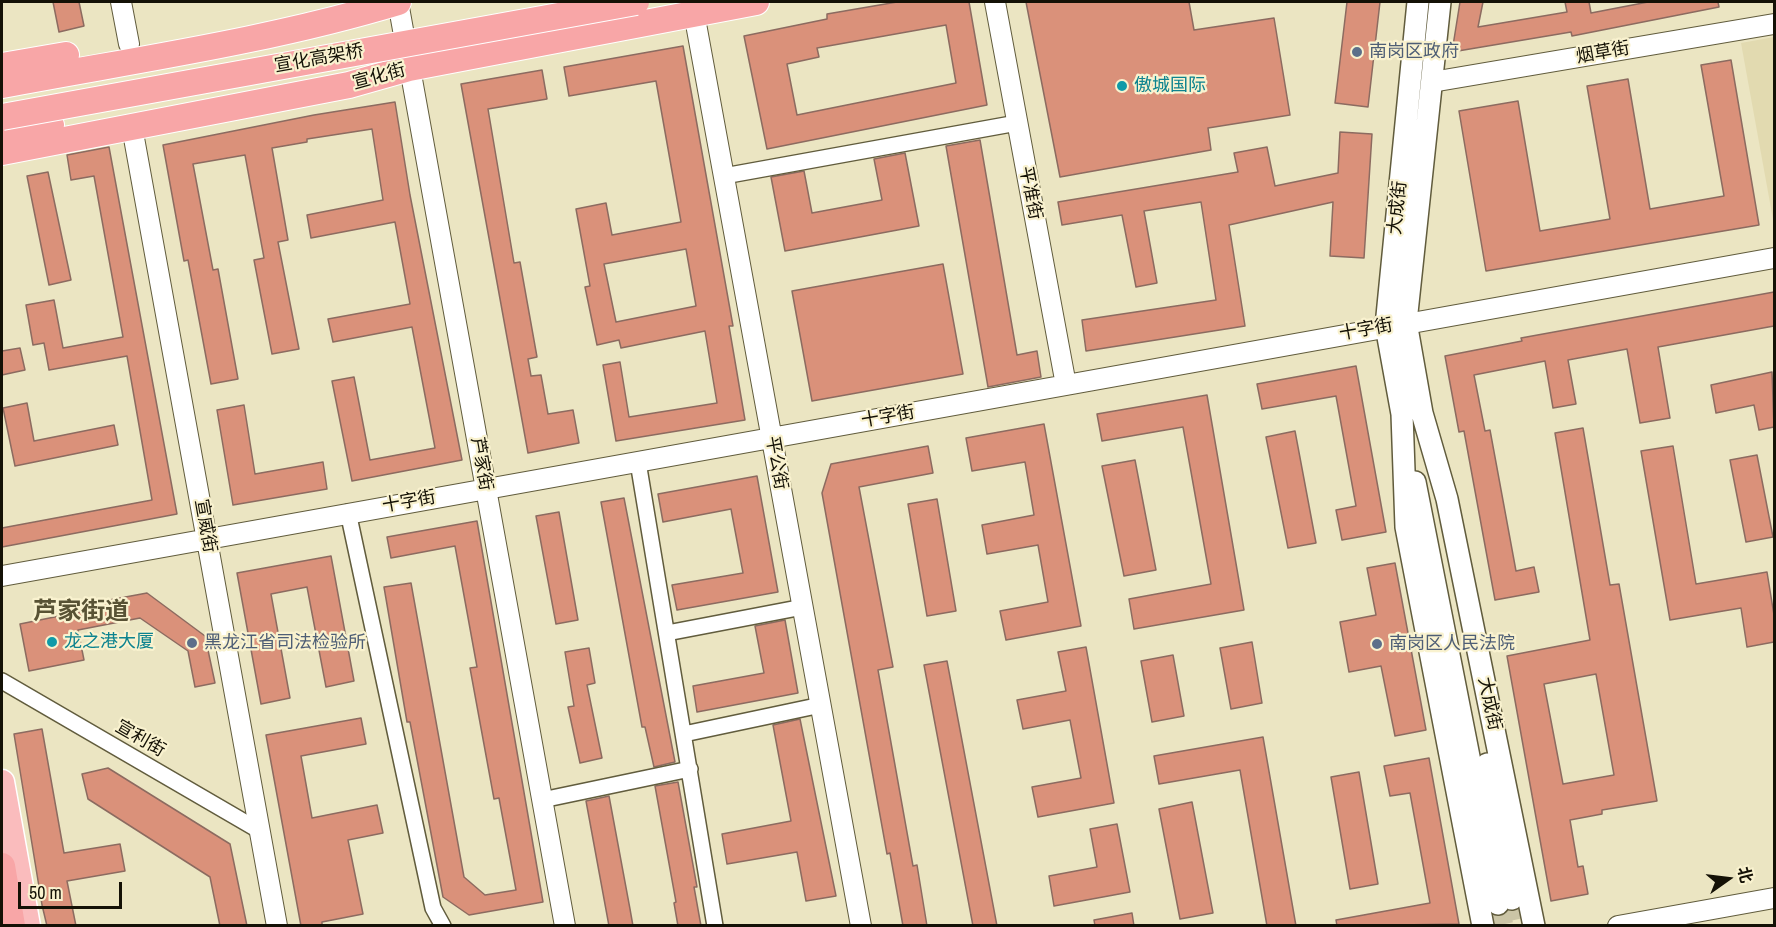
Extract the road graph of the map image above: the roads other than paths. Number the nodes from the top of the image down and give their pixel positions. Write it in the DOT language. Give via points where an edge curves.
graph roads {
  1 [pos="121,2"];
  2 [pos="399,2"];
  3 [pos="541,2"];
  4 [pos="636,2"];
  5 [pos="756,2"];
  6 [pos="995,2"];
  7 [pos="1418,2"];
  8 [pos="1440,2"];
  9 [pos="692,7"];
  10 [pos="1774,24"];
  11 [pos="129,44"];
  12 [pos="2,66"];
  13 [pos="409,68"];
  14 [pos="1432,82"];
  15 [pos="2,84"];
  16 [pos="2,99"];
  17 [pos="2,117"];
  18 [pos="1017,123"];
  19 [pos="132,127"];
  20 [pos="2,134"];
  21 [pos="2,152"];
  22 [pos="723,176"];
  23 [pos="1774,258"];
  24 [pos="1396,324"];
  25 [pos="1066,385"];
  26 [pos="1412,413"];
  27 [pos="772,437"];
  28 [pos="638,462"];
  29 [pos="486,489"];
  30 [pos="348,512"];
  31 [pos="207,538"];
  32 [pos="2,576"];
  33 [pos="803,607"];
  34 [pos="667,633"];
  35 [pos="2,681"];
  36 [pos="821,705"];
  37 [pos="684,734"];
  38 [pos="690,769"];
  39 [pos="2,782"];
  40 [pos="542,800"];
  41 [pos="260,831"];
  42 [pos="2,866"];
  43 [pos="1774,898"];
  44 [pos="1505,902"];
  45 [pos="12,926"];
  46 [pos="28,926"];
  47 [pos="277,926"];
  48 [pos="443,926"];
  49 [pos="565,926"];
  50 [pos="715,926"];
  51 [pos="861,926"];
  52 [pos="1483,926"];
  53 [pos="1534,926"];
  54 [pos="1618,926"];
  1 -- 11 [label="street"];
  2 -- 11 [label="highway"];
  2 -- 13 [label="street, 芦家街"];
  2 -- 15 [label="highway" via="247,40"];
  3 -- 16 [label="highway, 宣化高架桥"];
  4 -- 17 [label="highway, 宣化高架桥, bridge"];
  5 -- 9 [label="highway, 宣化街"];
  6 -- 18 [label="street, 平准街"];
  7 -- 24 [label="main road, 大成街"];
  8 -- 14 [label="main road, 大成街"];
  9 -- 13 [label="highway, 宣化街"];
  9 -- 22 [label="street, 平公街"];
  10 -- 14 [label="street, 烟草街"];
  11 -- 12 [label="highway"];
  13 -- 19 [label="highway, 宣化街" via="349,85"];
  13 -- 20 [label="highway" via="257,88"];
  13 -- 29 [label="street, 芦家街"];
  14 -- 24 [label="main road, 大成街"];
  18 -- 22 [label="street"];
  18 -- 25 [label="street, 平准街"];
  19 -- 21 [label="highway, 宣化街"];
  19 -- 31 [label="street, 宣威街"];
  22 -- 27 [label="street, 平公街"];
  23 -- 24 [label="street, 十字街"];
  24 -- 25 [label="street, 十字街"];
  24 -- 26 [label="main road, 大成街"];
  25 -- 27 [label="street, 十字街"];
  26 -- 44 [label="main road, 大成街"];
  26 -- 52 [label="main road, 大成街" via="1406,527"];
  26 -- 53 [label="main road, 大成街" via="1447,499"];
  27 -- 28 [label="street, 十字街"];
  27 -- 33 [label="street, 平公街"];
  28 -- 29 [label="street, 十字街"];
  28 -- 34 [label="street"];
  29 -- 30 [label="street, 十字街"];
  29 -- 40 [label="street, 芦家街"];
  30 -- 31 [label="street, 十字街"];
  30 -- 48 [label="street" via="433,908"];
  31 -- 32 [label="street, 十字街"];
  31 -- 41 [label="street, 宣威街"];
  33 -- 34 [label="street"];
  33 -- 36 [label="street, 平公街"];
  34 -- 37 [label="street"];
  35 -- 41 [label="street, 宣利街"];
  36 -- 37 [label="street"];
  36 -- 51 [label="street, 平公街"];
  37 -- 38 [label="street"];
  38 -- 40 [label="street"];
  38 -- 50 [label="street"];
  39 -- 46 [label="main road"];
  40 -- 49 [label="street, 芦家街"];
  41 -- 47 [label="street, 宣威街"];
  42 -- 45 [label="highway"];
  43 -- 54 [label="street"];
}
